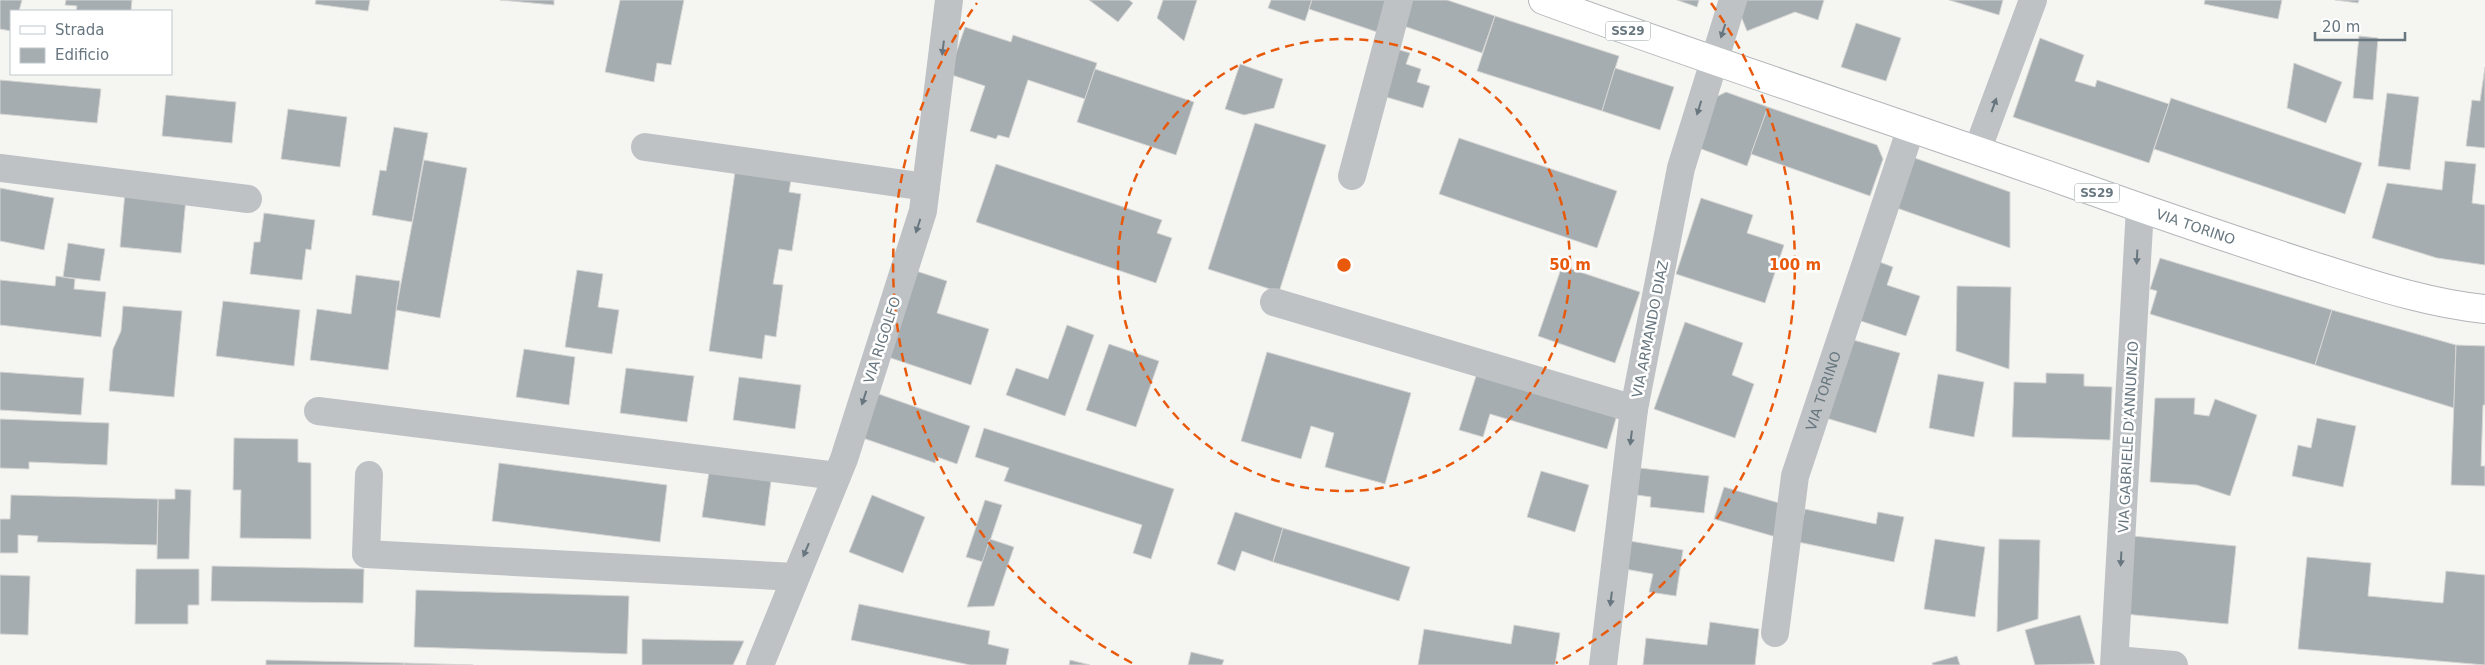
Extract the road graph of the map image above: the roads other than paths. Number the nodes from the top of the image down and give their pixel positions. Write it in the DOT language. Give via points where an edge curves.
graph roads {
  1 [pos="949,0"];
  2 [pos="1399,0"];
  3 [pos="1543,0"];
  4 [pos="1733,0"];
  5 [pos="2033,0"];
  6 [pos="1714,61"];
  7 [pos="1911,128"];
  8 [pos="646,147"];
  9 [pos="1977,151"];
  10 [pos="0,168"];
  11 [pos="1352,176"];
  12 [pos="926,187"];
  13 [pos="248,199"];
  14 [pos="2140,208"];
  15 [pos="1274,302"];
  16 [pos="2485,309"];
  17 [pos="1634,409"];
  18 [pos="318,411"];
  19 [pos="369,475"];
  20 [pos="837,476"];
  21 [pos="795,576"];
  22 [pos="1775,633"];
  23 [pos="2115,662"];
  24 [pos="760,665"];
  25 [pos="1603,665"];
  26 [pos="2174,665"];
  1 -- 12 [label="street, VIA RIGOLFO, one-way"];
  2 -- 11 [label="street"];
  3 -- 6 [label="main road, VIA TORINO / SS29"];
  4 -- 6 [label="street, VIA ARMANDO DIAZ, one-way"];
  9 -- 5 [label="street, one-way"];
  6 -- 7 [label="main road, VIA TORINO / SS29"];
  6 -- 17 [label="street, VIA ARMANDO DIAZ, one-way" via="1681,168"];
  7 -- 9 [label="main road, VIA TORINO / SS29"];
  7 -- 22 [label="street, VIA TORINO" via="1795,476"];
  8 -- 12 [label="street"];
  9 -- 14 [label="main road, VIA TORINO / SS29"];
  10 -- 13 [label="street"];
  12 -- 20 [label="street, VIA RIGOLFO, one-way" via="923,211"];
  14 -- 16 [label="main road, VIA TORINO / SS29" via="2381,288 2459,307"];
  14 -- 23 [label="street, VIA GABRIELE D'ANNUNZIO, one-way"];
  15 -- 17 [label="street"];
  17 -- 25 [label="street, VIA ARMANDO DIAZ, one-way"];
  18 -- 20 [label="street"];
  19 -- 21 [label="street" via="366,554"];
  20 -- 21 [label="street, VIA RIGOLFO, one-way"];
  21 -- 24 [label="street, VIA RIGOLFO"];
  23 -- 26 [label="street"];
}
